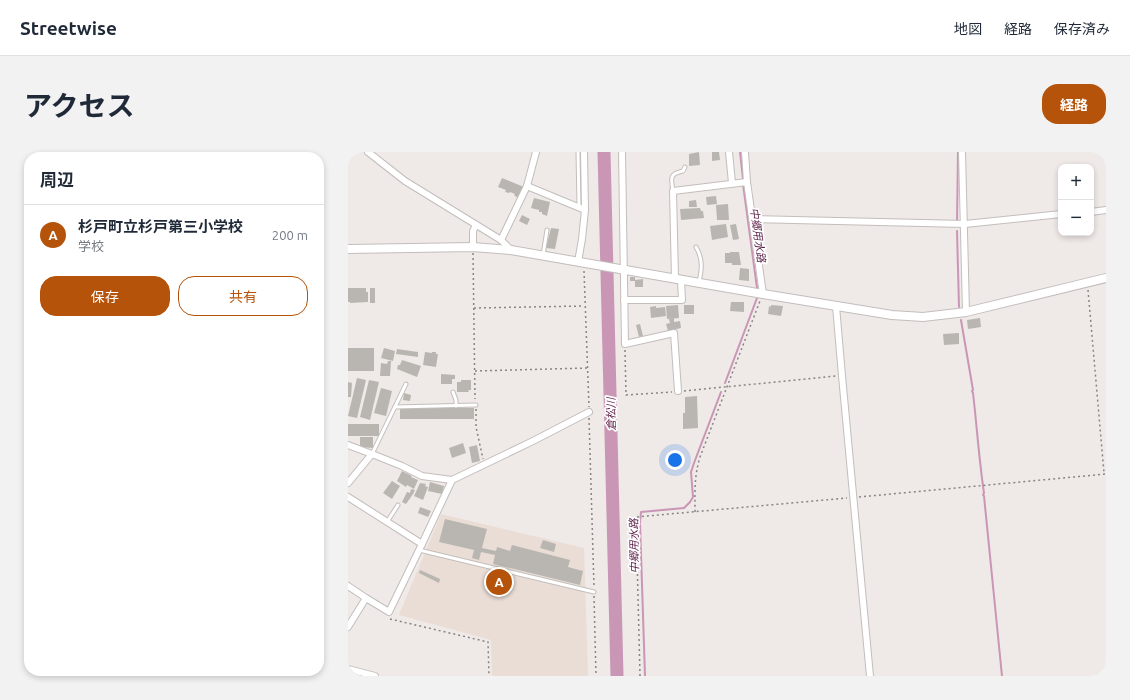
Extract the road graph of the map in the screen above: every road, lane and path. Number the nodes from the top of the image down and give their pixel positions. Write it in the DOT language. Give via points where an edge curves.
graph roads {
  1 [pos="368,152"];
  2 [pos="536,152"];
  3 [pos="578,152"];
  4 [pos="584,152"];
  5 [pos="622,152"];
  6 [pos="729,152"];
  7 [pos="745,152"];
  8 [pos="962,152"];
  9 [pos="685,167"];
  10 [pos="748,182"];
  11 [pos="732,184"];
  12 [pos="528,186"];
  13 [pos="673,191"];
  14 [pos="582,209"];
  15 [pos="1106,210"];
  16 [pos="1094,212"];
  17 [pos="1058,214"];
  18 [pos="752,219"];
  19 [pos="965,224"];
  20 [pos="476,225"];
  21 [pos="547,230"];
  22 [pos="501,240"];
  23 [pos="473,247"];
  24 [pos="696,247"];
  25 [pos="348,249"];
  26 [pos="511,250"];
  27 [pos="542,255"];
  28 [pos="581,262"];
  29 [pos="624,270"];
  30 [pos="1106,278"];
  31 [pos="678,279"];
  32 [pos="1087,282"];
  33 [pos="699,283"];
  34 [pos="763,294"];
  35 [pos="624,300"];
  36 [pos="584,306"];
  37 [pos="836,306"];
  38 [pos="474,308"];
  39 [pos="966,312"];
  40 [pos="625,344"];
  41 [pos="587,368"];
  42 [pos="475,371"];
  43 [pos="842,376"];
  44 [pos="406,384"];
  45 [pos="728,387"];
  46 [pos="678,391"];
  47 [pos="453,392"];
  48 [pos="476,405"];
  49 [pos="456,406"];
  50 [pos="395,407"];
  51 [pos="589,412"];
  52 [pos="348,445"];
  53 [pos="372,454"];
  54 [pos="484,464"];
  55 [pos="1105,474"];
  56 [pos="452,480"];
  57 [pos="348,483"];
  58 [pos="348,497"];
  59 [pos="854,497"];
  60 [pos="398,505"];
  61 [pos="695,512"];
  62 [pos="387,522"];
  63 [pos="421,547"];
  64 [pos="348,586"];
  65 [pos="594,592"];
  66 [pos="366,598"];
  67 [pos="388,618"];
  68 [pos="348,627"];
  69 [pos="348,669"];
  70 [pos="375,676"];
  71 [pos="489,676"];
  72 [pos="596,676"];
  73 [pos="640,676"];
  74 [pos="870,676"];
  1 -- 20 [label="street" via="405,181"];
  2 -- 12 [label="street"];
  3 -- 14 [label="lane"];
  4 -- 14 [label="street"];
  5 -- 29 [label="street"];
  6 -- 11 [label="street"];
  7 -- 10 [label="street"];
  8 -- 19 [label="street"];
  9 -- 13 [label="lane" via="672,177"];
  10 -- 11 [label="street"];
  10 -- 18 [label="street"];
  11 -- 13 [label="street"];
  12 -- 14 [label="street"];
  12 -- 22 [label="street"];
  13 -- 31 [label="street"];
  14 -- 28 [label="street"];
  15 -- 16 [label="street"];
  17 -- 19 [label="street"];
  18 -- 19 [label="street"];
  18 -- 34 [label="street"];
  19 -- 39 [label="street"];
  20 -- 22 [label="street"];
  20 -- 23 [label="street" via="473,231"];
  21 -- 27 [label="lane"];
  22 -- 26 [label="street"];
  23 -- 25 [label="street"];
  23 -- 26 [label="street"];
  23 -- 38 [label="path"];
  24 -- 33 [label="lane" via="702,261"];
  26 -- 27 [label="street"];
  27 -- 28 [label="street"];
  28 -- 29 [label="street"];
  28 -- 36 [label="path"];
  29 -- 31 [label="street"];
  29 -- 35 [label="street"];
  30 -- 32 [label="street"];
  31 -- 33 [label="street"];
  31 -- 35 [label="street" via="682,300"];
  32 -- 39 [label="street"];
  32 -- 55 [label="path"];
  33 -- 34 [label="street"];
  34 -- 37 [label="street"];
  34 -- 45 [label="path"];
  35 -- 40 [label="street"];
  36 -- 38 [label="path"];
  36 -- 41 [label="path"];
  37 -- 39 [label="street" via="923,317"];
  37 -- 43 [label="street"];
  38 -- 42 [label="path"];
  40 -- 46 [label="path" via="626,395"];
  40 -- 46 [label="street" via="674,333"];
  41 -- 42 [label="path"];
  41 -- 51 [label="path"];
  42 -- 48 [label="path"];
  43 -- 45 [label="path"];
  43 -- 59 [label="street"];
  44 -- 50 [label="lane"];
  45 -- 46 [label="path"];
  45 -- 61 [label="path" via="700,457 695,480"];
  47 -- 49 [label="lane"];
  48 -- 49 [label="lane"];
  48 -- 54 [label="path" via="476,427"];
  49 -- 50 [label="lane"];
  50 -- 53 [label="lane"];
  51 -- 54 [label="street"];
  51 -- 65 [label="path"];
  52 -- 53 [label="street"];
  53 -- 56 [label="street" via="422,476"];
  53 -- 57 [label="street"];
  54 -- 56 [label="street"];
  55 -- 59 [label="path"];
  56 -- 63 [label="street"];
  58 -- 62 [label="street"];
  59 -- 61 [label="path"];
  59 -- 74 [label="street"];
  60 -- 62 [label="lane"];
  61 -- 73 [label="path" via="636,517"];
  62 -- 63 [label="street"];
  63 -- 65 [label="lane"];
  63 -- 66 [label="street" via="389,612"];
  64 -- 66 [label="street"];
  65 -- 72 [label="path"];
  66 -- 68 [label="street"];
  67 -- 71 [label="path" via="488,642"];
  69 -- 70 [label="street"];
}
